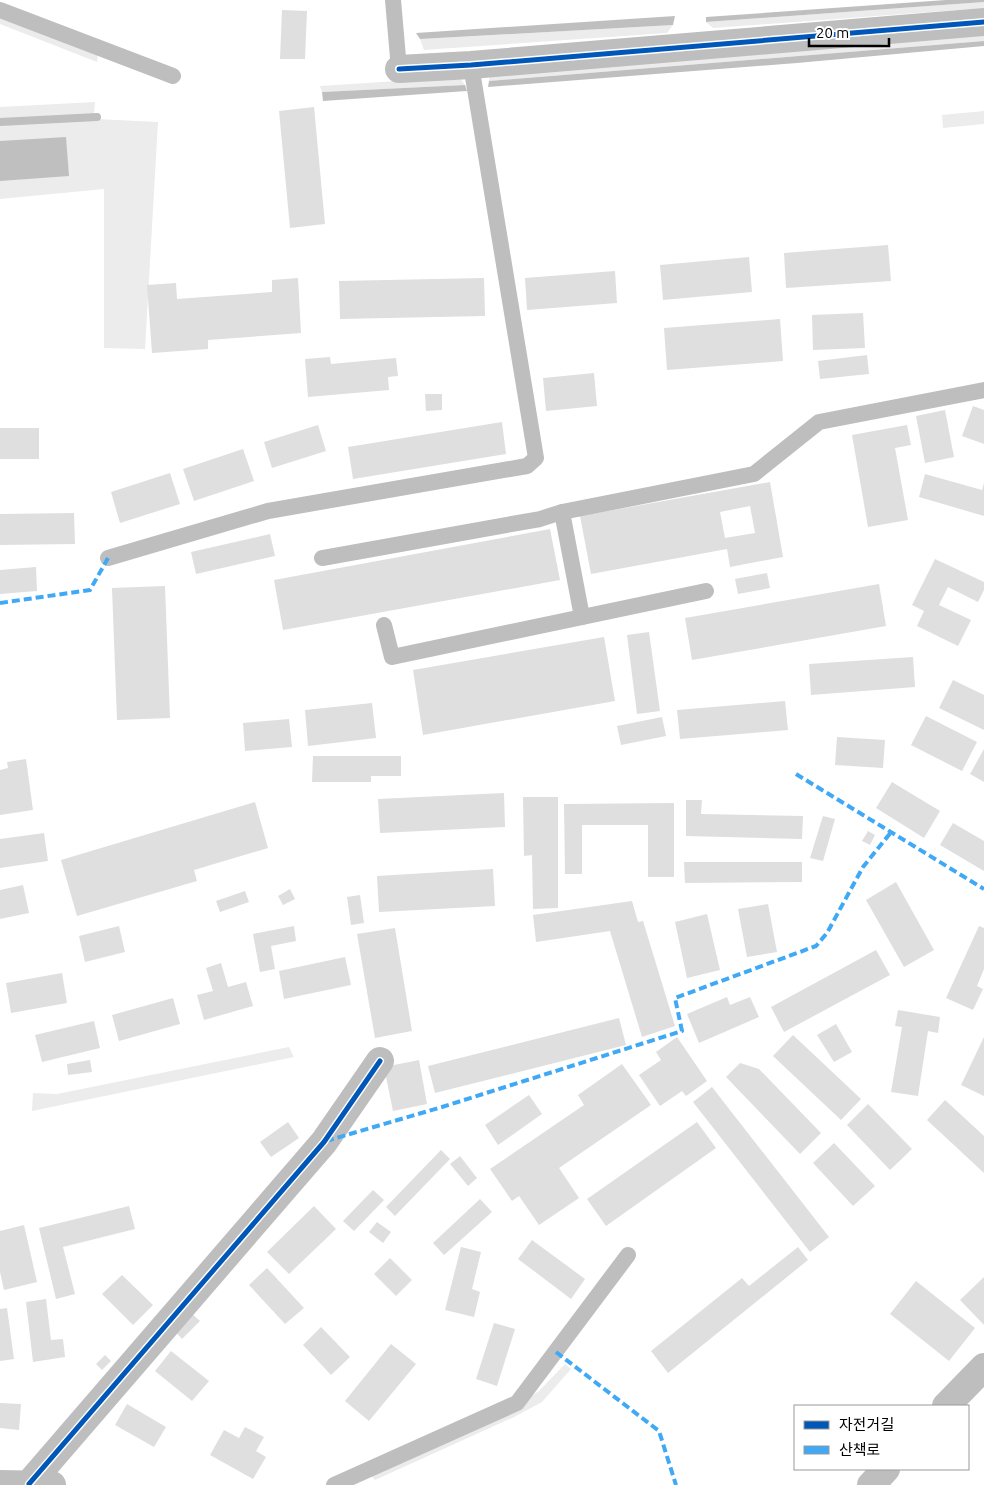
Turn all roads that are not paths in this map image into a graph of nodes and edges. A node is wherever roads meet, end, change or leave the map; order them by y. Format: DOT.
graph roads {
  1 [pos="393,0"];
  2 [pos="0,10"];
  3 [pos="984,22"];
  4 [pos="471,65"];
  5 [pos="399,69"];
  6 [pos="173,76"];
  7 [pos="984,390"];
  8 [pos="562,512"];
  9 [pos="108,558"];
  10 [pos="322,558"];
  11 [pos="706,591"];
  12 [pos="582,617"];
  13 [pos="384,626"];
  14 [pos="380,1061"];
  15 [pos="628,1255"];
  16 [pos="984,1367"];
  17 [pos="947,1405"];
  18 [pos="885,1470"];
  19 [pos="0,1484"];
  20 [pos="40,1484"];
  21 [pos="334,1485"];
  22 [pos="871,1485"];
  1 -- 5 [label="lane"];
  2 -- 6 [label="lane"];
  3 -- 4 [label="street"];
  4 -- 5 [label="street"];
  4 -- 9 [label="lane"];
  7 -- 8 [label="lane"];
  8 -- 10 [label="lane"];
  8 -- 12 [label="lane"];
  11 -- 12 [label="lane"];
  12 -- 13 [label="lane"];
  14 -- 20 [label="street"];
  15 -- 21 [label="lane"];
  16 -- 17 [label="street"];
  18 -- 22 [label="street"];
  19 -- 20 [label="street"];
}
